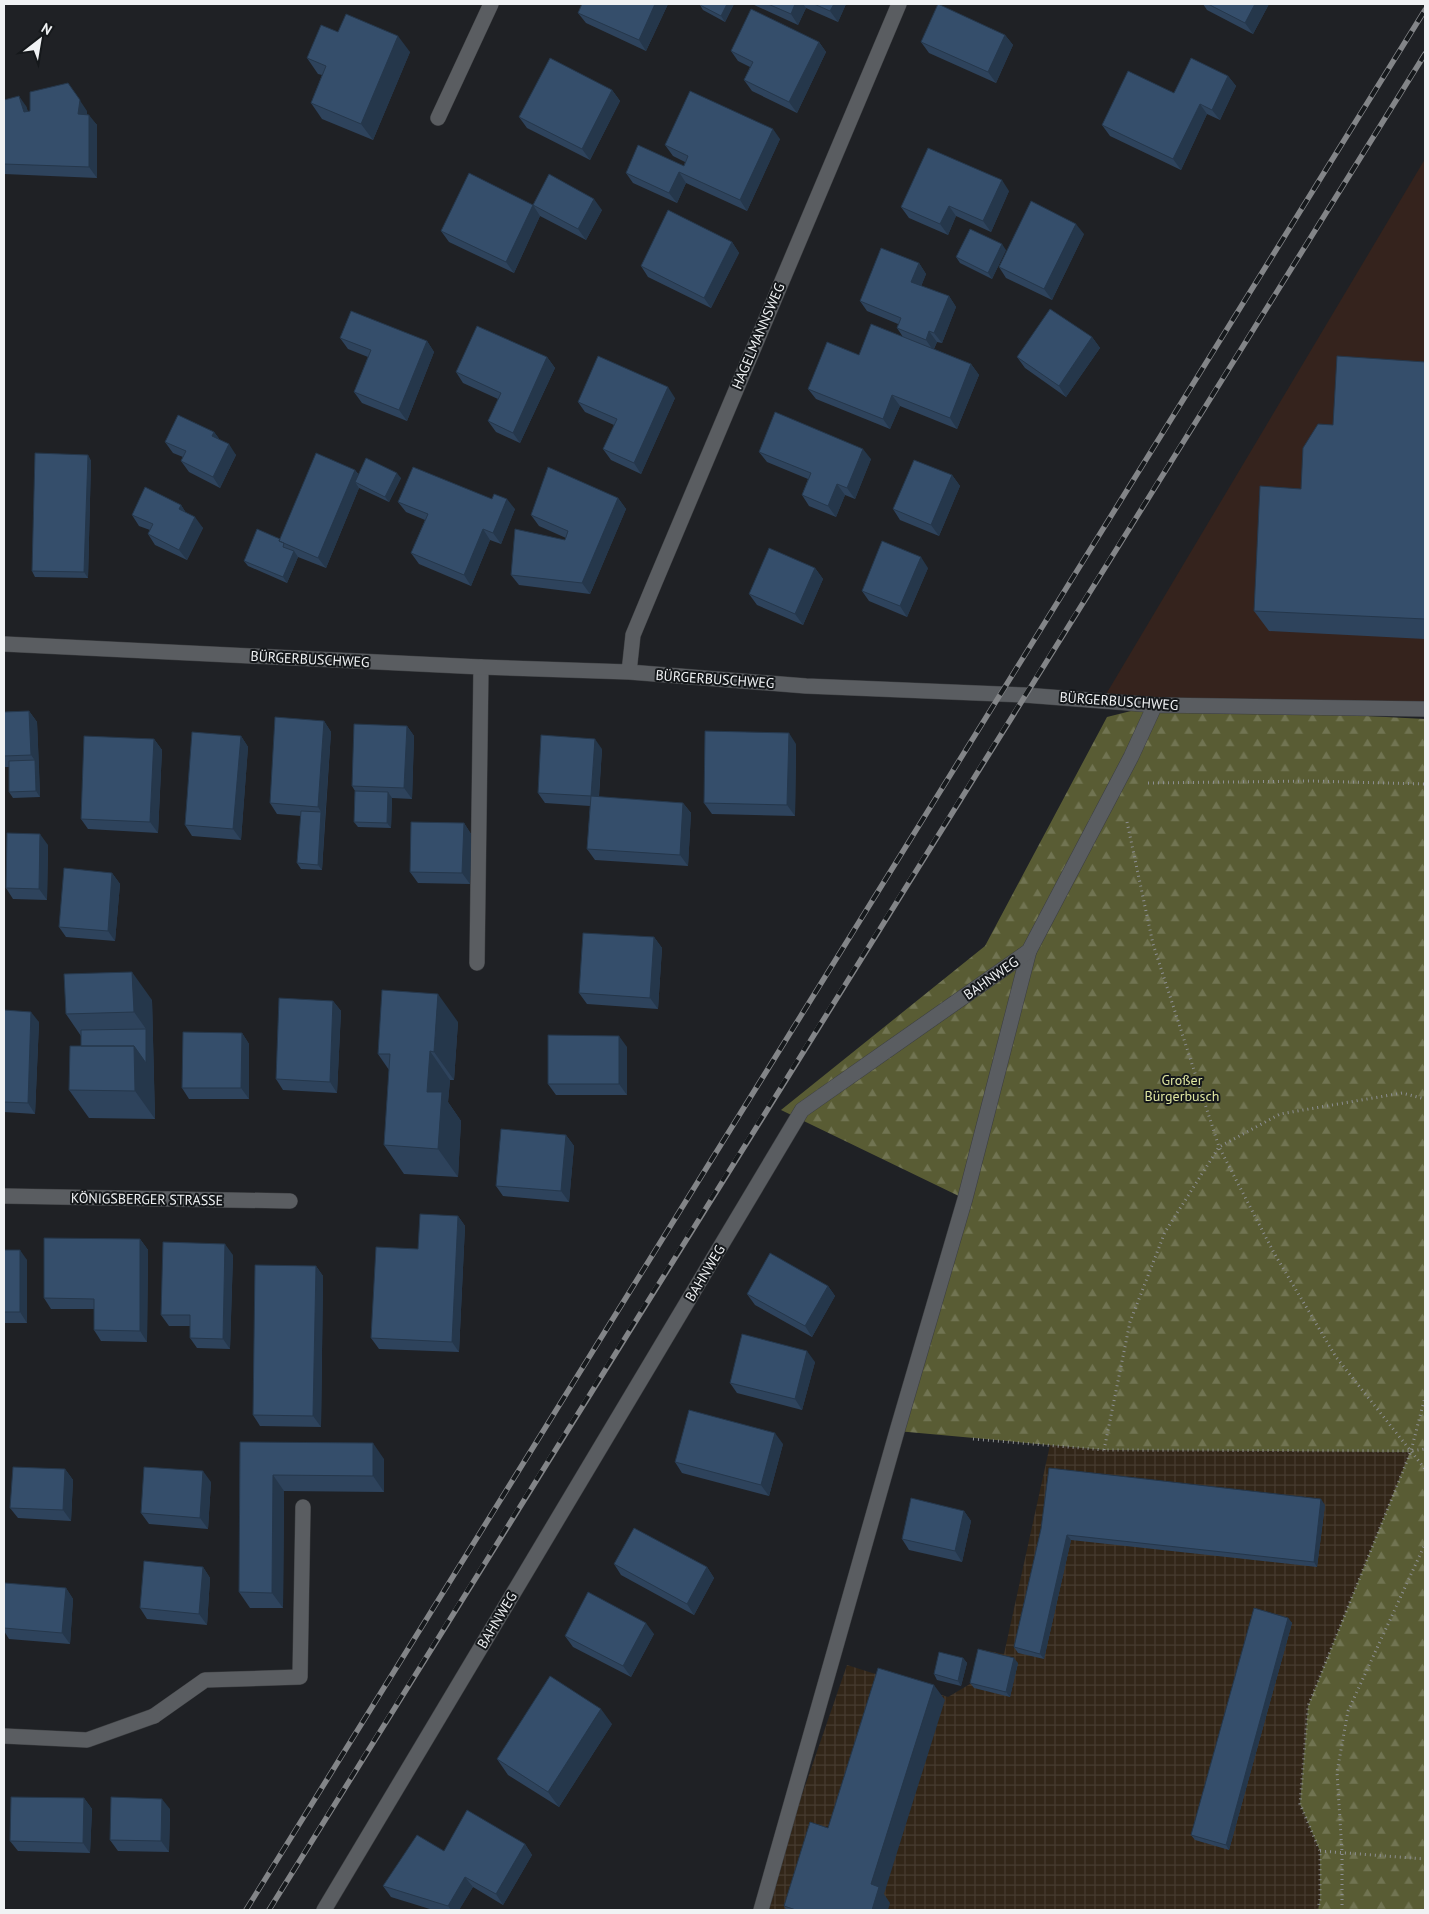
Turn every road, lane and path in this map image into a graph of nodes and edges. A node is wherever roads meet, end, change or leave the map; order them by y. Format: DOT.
graph roads {
  1 [pos="491,4"];
  2 [pos="899,4"];
  3 [pos="438,118"];
  4 [pos="4,644"];
  5 [pos="481,667"];
  6 [pos="629,672"];
  7 [pos="1155,705"];
  8 [pos="1425,709"];
  9 [pos="1118,781"];
  10 [pos="1425,784"];
  11 [pos="1029,951"];
  12 [pos="477,963"];
  13 [pos="1425,1099"];
  14 [pos="1220,1147"];
  15 [pos="4,1196"];
  16 [pos="290,1201"];
  17 [pos="1425,1397"];
  18 [pos="973,1439"];
  19 [pos="1425,1449"];
  20 [pos="1104,1450"];
  21 [pos="1411,1452"];
  22 [pos="1425,1469"];
  23 [pos="302,1507"];
  24 [pos="1425,1544"];
  25 [pos="4,1736"];
  26 [pos="1320,1851"];
  27 [pos="1342,1852"];
  28 [pos="1425,1858"];
  29 [pos="324,1910"];
  30 [pos="761,1910"];
  31 [pos="1318,1910"];
  32 [pos="1342,1910"];
  1 -- 3 [label="street"];
  2 -- 6 [label="street, HAGELMANNSWEG"];
  4 -- 5 [label="street, BÜRGERBUSCHWEG"];
  5 -- 6 [label="street, BÜRGERBUSCHWEG"];
  5 -- 12 [label="street"];
  6 -- 7 [label="street, BÜRGERBUSCHWEG"];
  7 -- 8 [label="street, BÜRGERBUSCHWEG"];
  7 -- 9 [label="street, BAHNWEG"];
  9 -- 10 [label="path"];
  9 -- 11 [label="street, BAHNWEG"];
  9 -- 14 [label="path"];
  11 -- 29 [label="street, BAHNWEG"];
  11 -- 30 [label="street"];
  13 -- 14 [label="path"];
  14 -- 20 [label="path"];
  14 -- 21 [label="path"];
  15 -- 16 [label="street, KÖNIGSBERGER STRASSE"];
  17 -- 21 [label="path"];
  18 -- 20 [label="path"];
  19 -- 21 [label="path"];
  20 -- 21 [label="path"];
  21 -- 22 [label="path"];
  21 -- 26 [label="path"];
  23 -- 25 [label="street"];
  24 -- 27 [label="path"];
  26 -- 27 [label="path"];
  26 -- 31 [label="path"];
  27 -- 28 [label="path"];
  27 -- 32 [label="path"];
}
